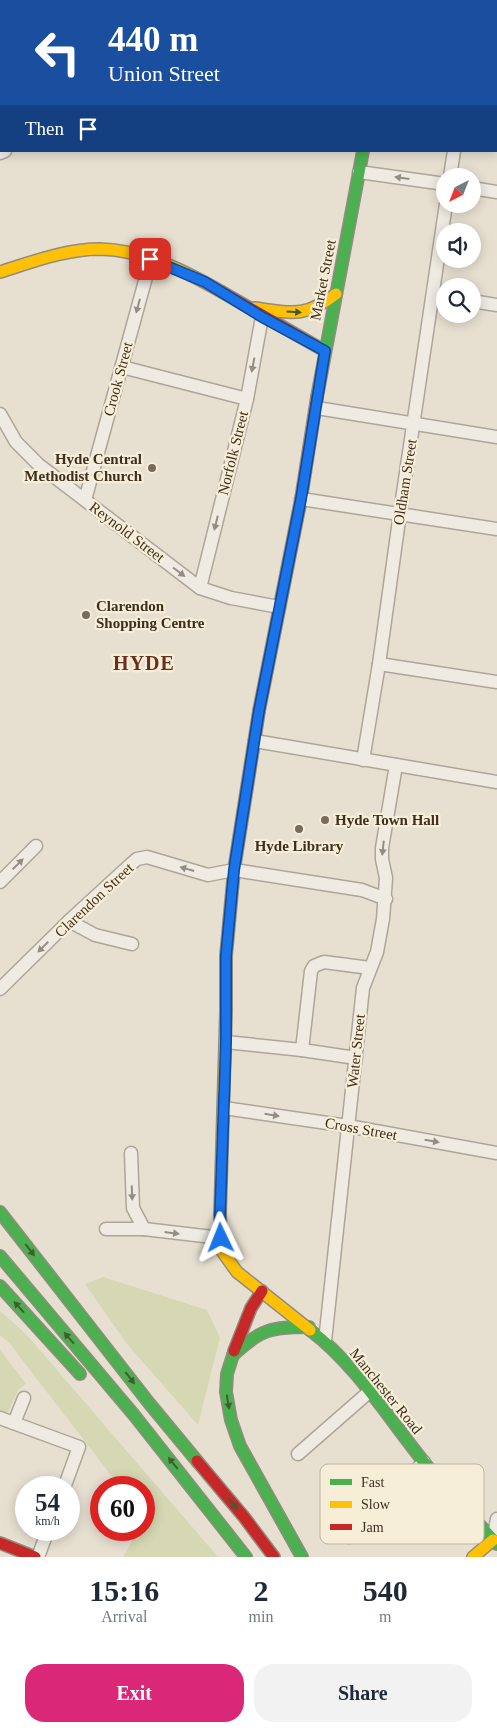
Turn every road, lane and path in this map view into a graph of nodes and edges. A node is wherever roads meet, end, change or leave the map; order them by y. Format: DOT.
graph roads {
  1 [pos="363,152"];
  2 [pos="454,152"];
  3 [pos="451,168"];
  4 [pos="358,172"];
  5 [pos="436,183"];
  6 [pos="481,189"];
  7 [pos="497,192"];
  8 [pos="445,213"];
  9 [pos="150,259"];
  10 [pos="0,272"];
  11 [pos="440,278"];
  12 [pos="336,294"];
  13 [pos="481,303"];
  14 [pos="497,305"];
  15 [pos="247,307"];
  16 [pos="436,311"];
  17 [pos="262,317"];
  18 [pos="325,351"];
  19 [pos="122,367"];
  20 [pos="247,399"];
  21 [pos="317,408"];
  22 [pos="0,415"];
  23 [pos="414,423"];
  24 [pos="497,437"];
  25 [pos="301,499"];
  26 [pos="85,500"];
  27 [pos="400,513"];
  28 [pos="497,529"];
  29 [pos="200,588"];
  30 [pos="279,607"];
  31 [pos="379,664"];
  32 [pos="497,682"];
  33 [pos="255,741"];
  34 [pos="363,760"];
  35 [pos="396,766"];
  36 [pos="497,782"];
  37 [pos="36,846"];
  38 [pos="234,870"];
  39 [pos="0,882"];
  40 [pos="386,899"];
  41 [pos="69,921"];
  42 [pos="132,944"];
  43 [pos="370,968"];
  44 [pos="0,989"];
  45 [pos="226,1042"];
  46 [pos="302,1050"];
  47 [pos="356,1058"];
  48 [pos="224,1108"];
  49 [pos="348,1126"];
  50 [pos="131,1153"];
  51 [pos="497,1153"];
  52 [pos="0,1212"];
  53 [pos="106,1229"];
  54 [pos="144,1230"];
  55 [pos="221,1238"];
  56 [pos="0,1256"];
  57 [pos="237,1272"];
  58 [pos="0,1286"];
  59 [pos="262,1291"];
  60 [pos="309,1327"];
  61 [pos="325,1341"];
  62 [pos="233,1355"];
  63 [pos="85,1380"];
  64 [pos="370,1392"];
  65 [pos="24,1398"];
  66 [pos="0,1418"];
  67 [pos="14,1423"];
  68 [pos="298,1454"];
  69 [pos="424,1462"];
  70 [pos="68,1476"];
  71 [pos="196,1512"];
  72 [pos="497,1519"];
  73 [pos="484,1530"];
  74 [pos="43,1541"];
  75 [pos="495,1542"];
  76 [pos="0,1543"];
  77 [pos="36,1557"];
  78 [pos="232,1557"];
  79 [pos="246,1557"];
  80 [pos="274,1557"];
  81 [pos="302,1557"];
  82 [pos="473,1557"];
  1 -- 4 [label="main road, Market Street"];
  2 -- 3 [label="street"];
  5 -- 4 [label="street, one-way"];
  4 -- 12 [label="main road, Market Street"];
  6 -- 7 [label="street"];
  8 -- 11 [label="street, Oldham Street"];
  9 -- 10 [label="main road"];
  9 -- 15 [label="main road"];
  9 -- 19 [label="street, Crook Street, one-way"];
  15 -- 12 [label="main road, one-way"];
  12 -- 18 [label="main road, Market Street"];
  13 -- 14 [label="street"];
  15 -- 17 [label="main road"];
  16 -- 23 [label="street, Oldham Street"];
  17 -- 18 [label="main road"];
  17 -- 20 [label="street, Norfolk Street, one-way"];
  18 -- 21 [label="main road, Market Street"];
  19 -- 20 [label="street"];
  19 -- 26 [label="street, Crook Street"];
  20 -- 29 [label="street, Norfolk Street, one-way"];
  21 -- 23 [label="street"];
  21 -- 25 [label="main road, Market Street"];
  22 -- 26 [label="street, Reynold Street"];
  23 -- 24 [label="street"];
  23 -- 27 [label="street, Oldham Street"];
  25 -- 27 [label="street"];
  25 -- 30 [label="main road, Market Street"];
  26 -- 29 [label="street, Reynold Street, one-way"];
  27 -- 28 [label="street"];
  27 -- 31 [label="street, Oldham Street"];
  29 -- 30 [label="street, Reynold Street"];
  30 -- 33 [label="main road, Market Street"];
  31 -- 32 [label="street"];
  31 -- 34 [label="street, Oldham Street"];
  33 -- 34 [label="street"];
  33 -- 38 [label="main road, Market Street"];
  34 -- 35 [label="street"];
  35 -- 36 [label="street"];
  35 -- 40 [label="street, Water Street, one-way"];
  39 -- 37 [label="street, one-way"];
  38 -- 40 [label="street"];
  38 -- 41 [label="street, Clarendon Street, one-way"];
  38 -- 45 [label="main road, Market Street"];
  40 -- 43 [label="street, Water Street"];
  41 -- 42 [label="street"];
  41 -- 44 [label="street, Clarendon Street, one-way"];
  43 -- 46 [label="street"];
  43 -- 47 [label="street, Water Street"];
  45 -- 46 [label="street"];
  45 -- 48 [label="main road, Market Street"];
  46 -- 47 [label="street"];
  47 -- 49 [label="street, Water Street"];
  48 -- 49 [label="street, Cross Street, one-way"];
  48 -- 55 [label="main road, Market Street"];
  49 -- 51 [label="street, Cross Street, one-way"];
  49 -- 61 [label="street, Water Street"];
  50 -- 54 [label="street, one-way"];
  52 -- 80 [label="main road, one-way"];
  53 -- 54 [label="street"];
  54 -- 55 [label="street, one-way"];
  55 -- 57 [label="main road, Market Street"];
  79 -- 56 [label="main road, one-way"];
  57 -- 59 [label="main road, Manchester Road"];
  63 -- 58 [label="main road, one-way"];
  59 -- 60 [label="main road, Manchester Road"];
  59 -- 62 [label="main road"];
  60 -- 61 [label="main road, Manchester Road"];
  60 -- 62 [label="main road"];
  61 -- 64 [label="main road, Manchester Road"];
  62 -- 81 [label="main road, one-way"];
  64 -- 68 [label="street"];
  64 -- 69 [label="main road, Manchester Road"];
  65 -- 67 [label="street"];
  66 -- 67 [label="street"];
  67 -- 70 [label="street"];
  71 -- 78 [label="main road"];
  72 -- 75 [label="street"];
  73 -- 75 [label="main road, Manchester Road"];
  74 -- 77 [label="street"];
  75 -- 82 [label="main road"];
  76 -- 77 [label="main road"];
}
